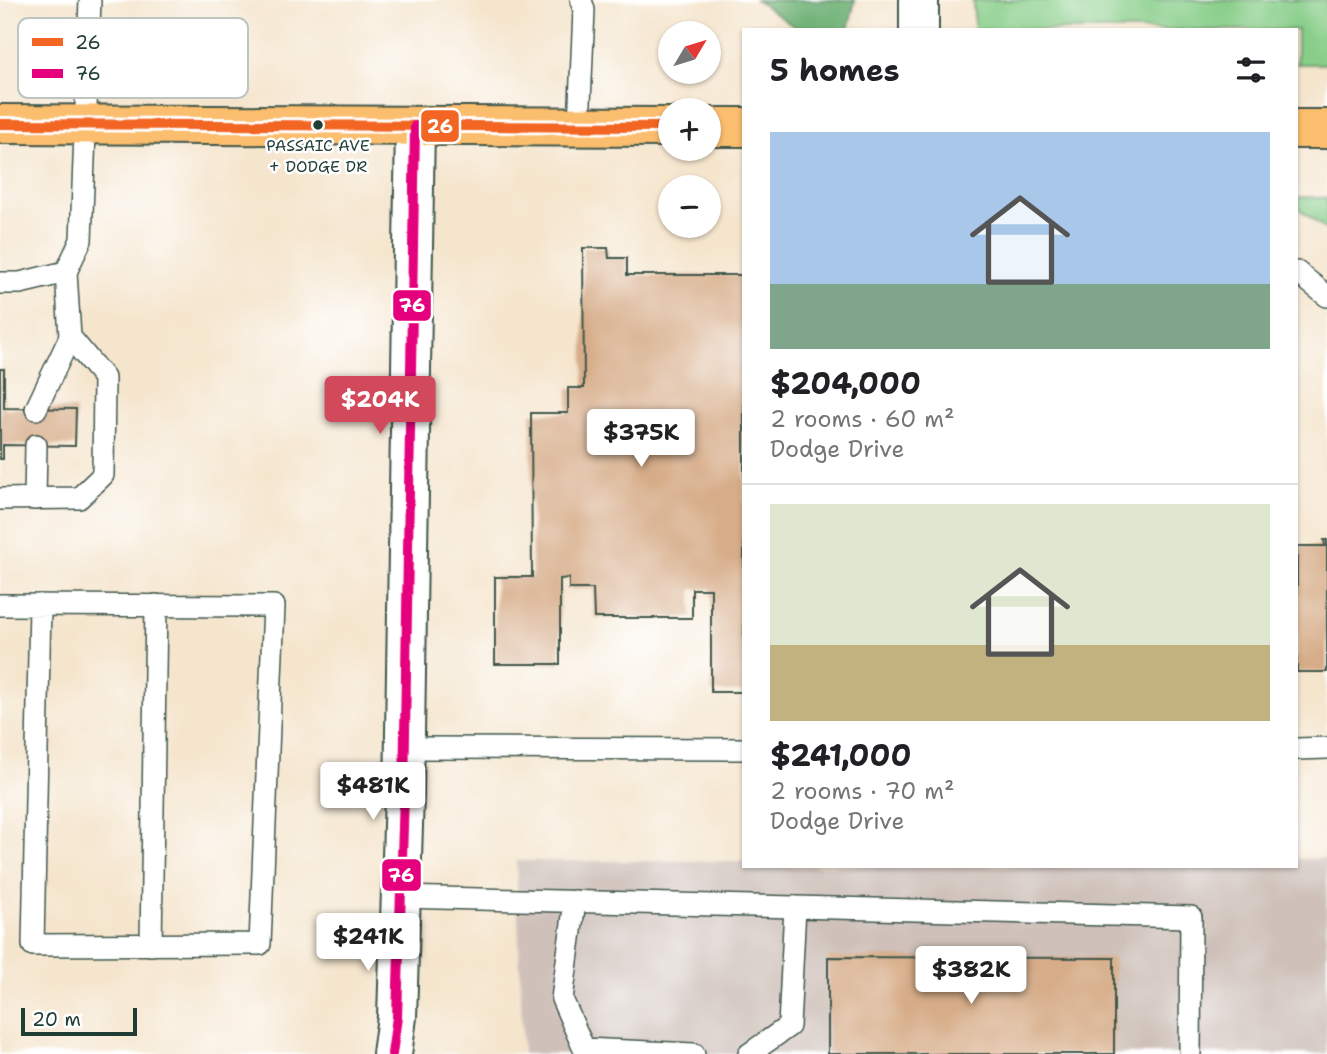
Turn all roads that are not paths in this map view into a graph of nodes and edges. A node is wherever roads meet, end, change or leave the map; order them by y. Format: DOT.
graph roads {
  1 [pos="90,0"];
  2 [pos="581,0"];
  3 [pos="919,0"];
  4 [pos="89,18"];
  5 [pos="919,28"];
  6 [pos="85,98"];
  7 [pos="0,124"];
  8 [pos="84,124"];
  9 [pos="415,126"];
  10 [pos="579,127"];
  11 [pos="658,127"];
  12 [pos="721,127"];
  13 [pos="742,127"];
  14 [pos="1298,129"];
  15 [pos="1327,129"];
  16 [pos="66,272"];
  17 [pos="1298,273"];
  18 [pos="0,282"];
  19 [pos="1327,296"];
  20 [pos="70,337"];
  21 [pos="36,409"];
  22 [pos="36,445"];
  23 [pos="0,499"];
  24 [pos="35,499"];
  25 [pos="0,605"];
  26 [pos="40,605"];
  27 [pos="156,605"];
  28 [pos="404,748"];
  29 [pos="1327,748"];
  30 [pos="742,749"];
  31 [pos="1298,749"];
  32 [pos="400,897"];
  33 [pos="575,901"];
  34 [pos="795,907"];
  35 [pos="151,945"];
  36 [pos="391,1054"];
  37 [pos="694,1054"];
  38 [pos="749,1054"];
  39 [pos="1190,1054"];
  1 -- 4 [label="lane"];
  2 -- 10 [label="lane"];
  3 -- 5 [label="street"];
  6 -- 8 [label="lane"];
  7 -- 8 [label="main road"];
  8 -- 9 [label="main road"];
  8 -- 16 [label="lane"];
  9 -- 10 [label="main road"];
  9 -- 28 [label="street"];
  10 -- 11 [label="main road"];
  12 -- 13 [label="main road"];
  14 -- 15 [label="main road"];
  16 -- 18 [label="lane"];
  16 -- 20 [label="lane"];
  17 -- 19 [label="lane"];
  20 -- 21 [label="lane"];
  20 -- 24 [label="lane"];
  22 -- 24 [label="lane"];
  23 -- 24 [label="lane"];
  25 -- 26 [label="lane"];
  26 -- 27 [label="lane"];
  26 -- 35 [label="lane"];
  27 -- 35 [label="lane"];
  27 -- 35 [label="lane"];
  28 -- 30 [label="lane"];
  28 -- 32 [label="street"];
  29 -- 31 [label="lane"];
  32 -- 33 [label="lane"];
  32 -- 36 [label="street"];
  33 -- 34 [label="lane"];
  33 -- 37 [label="lane"];
  34 -- 38 [label="lane"];
  34 -- 39 [label="lane"];
}
